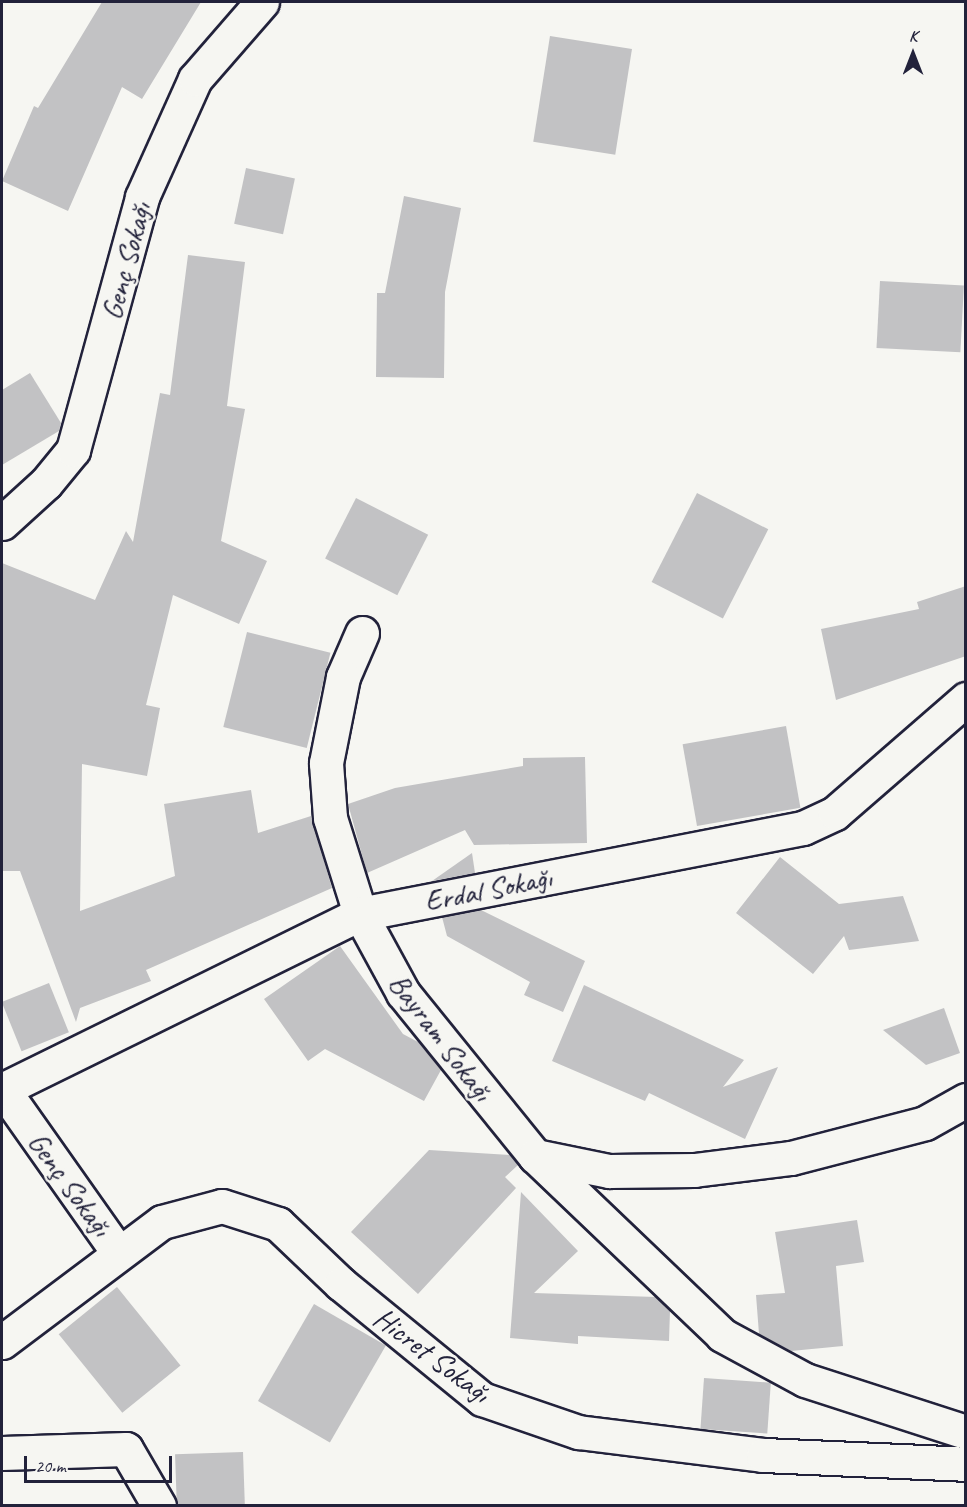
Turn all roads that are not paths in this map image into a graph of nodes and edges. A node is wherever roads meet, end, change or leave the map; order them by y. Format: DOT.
graph roads {
  1 [pos="262,2"];
  2 [pos="2,523"];
  3 [pos="362,633"];
  4 [pos="966,699"];
  5 [pos="360,914"];
  6 [pos="2,1089"];
  7 [pos="966,1100"];
  8 [pos="535,1156"];
  9 [pos="117,1251"];
  10 [pos="2,1342"];
  11 [pos="966,1432"];
  12 [pos="2,1453"];
  13 [pos="966,1464"];
  14 [pos="159,1506"];
  1 -- 2 [label="street, Genç Sokağı"];
  3 -- 5 [label="street, Bayram Sokağı"];
  4 -- 5 [label="street, Erdal Sokağı"];
  5 -- 6 [label="street, Erdal Sokağı"];
  5 -- 8 [label="street, Bayram Sokağı"];
  6 -- 9 [label="street, Genç Sokağı"];
  7 -- 8 [label="street"];
  8 -- 11 [label="street, Bayram Sokağı"];
  9 -- 10 [label="street, Hicret Sokağı"];
  9 -- 13 [label="street, Hicret Sokağı"];
  12 -- 14 [label="street"];
}
